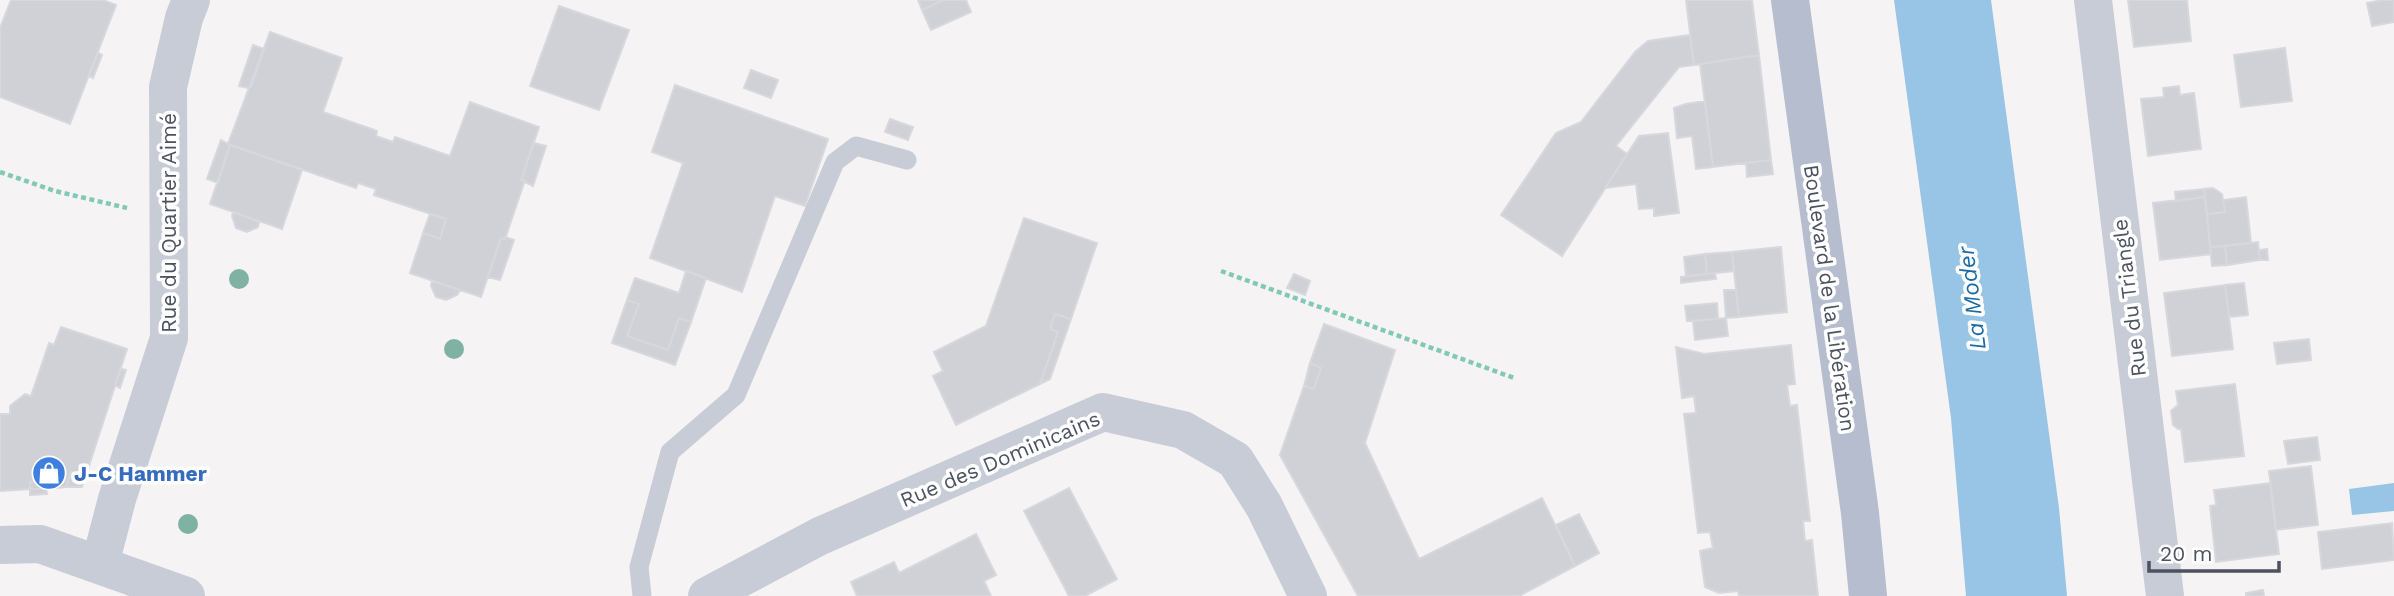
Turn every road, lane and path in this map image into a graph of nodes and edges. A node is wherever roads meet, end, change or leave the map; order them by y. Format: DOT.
graph roads {
  1 [pos="191,0"];
  2 [pos="1790,0"];
  3 [pos="2093,0"];
  4 [pos="907,160"];
  5 [pos="0,172"];
  6 [pos="168,217"];
  7 [pos="1221,271"];
  8 [pos="1514,378"];
  9 [pos="0,545"];
  10 [pos="100,564"];
  11 [pos="186,596"];
  12 [pos="642,596"];
  13 [pos="707,596"];
  14 [pos="1308,596"];
  15 [pos="1868,596"];
  16 [pos="2165,596"];
  1 -- 6 [label="street, Rue du Quartier Aimé"];
  2 -- 15 [label="main road, Boulevard de la Libération"];
  3 -- 16 [label="street, Rue du Triangle"];
  4 -- 12 [label="lane"];
  5 -- 6 [label="path"];
  6 -- 10 [label="street, Rue du Quartier Aimé"];
  7 -- 8 [label="path"];
  9 -- 10 [label="street"];
  10 -- 11 [label="street"];
  13 -- 14 [label="street, Rue des Dominicains"];
}
